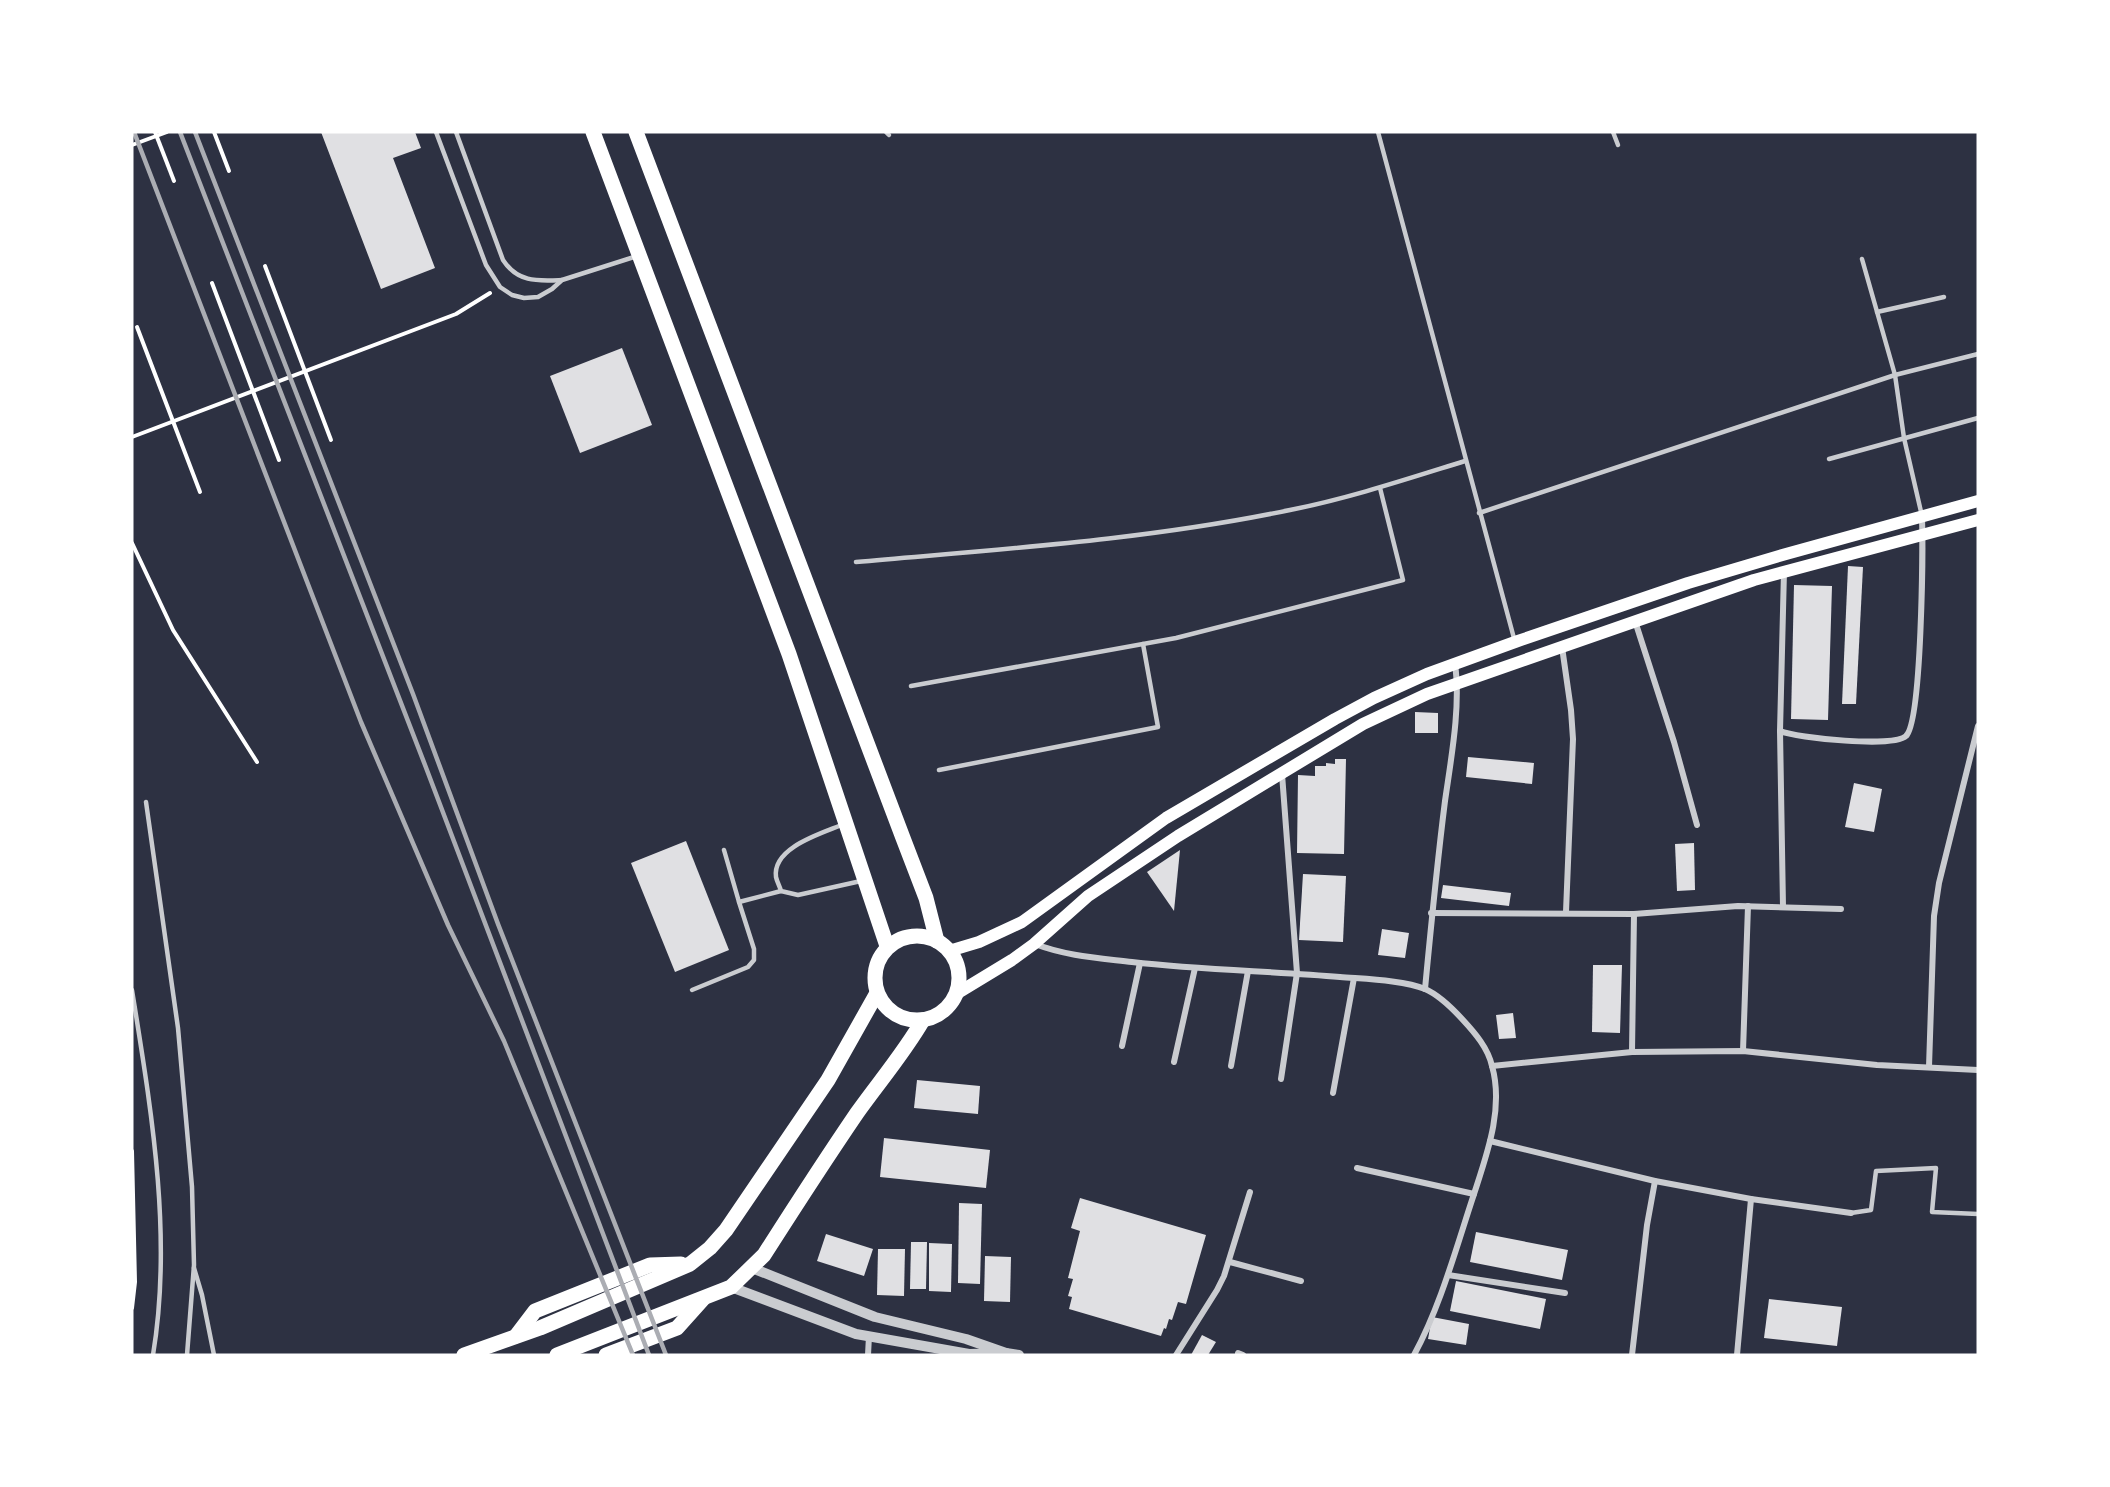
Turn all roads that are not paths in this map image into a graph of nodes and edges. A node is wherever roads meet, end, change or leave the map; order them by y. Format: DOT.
graph roads {
  1 [pos="436,132"];
  2 [pos="456,132"];
  3 [pos="593,132"];
  4 [pos="636,132"];
  5 [pos="1378,132"];
  6 [pos="1613,132"];
  7 [pos="1618,145"];
  8 [pos="640,255"];
  9 [pos="1862,259"];
  10 [pos="562,279"];
  11 [pos="1944,297"];
  12 [pos="1877,312"];
  13 [pos="1978,354"];
  14 [pos="1895,375"];
  15 [pos="1978,418"];
  16 [pos="1904,438"];
  17 [pos="1829,459"];
  18 [pos="1465,460"];
  19 [pos="1380,488"];
  20 [pos="1978,501"];
  21 [pos="1479,513"];
  22 [pos="1922,517"];
  23 [pos="1978,520"];
  24 [pos="1922,534"];
  25 [pos="856,562"];
  26 [pos="1784,570"];
  27 [pos="1635,620"];
  28 [pos="1515,642"];
  29 [pos="1143,644"];
  30 [pos="1562,647"];
  31 [pos="1455,664"];
  32 [pos="1458,684"];
  33 [pos="910,687"];
  34 [pos="1978,726"];
  35 [pos="1780,731"];
  36 [pos="939,770"];
  37 [pos="1282,774"];
  38 [pos="146,802"];
  39 [pos="847,823"];
  40 [pos="1697,825"];
  41 [pos="724,850"];
  42 [pos="866,880"];
  43 [pos="781,891"];
  44 [pos="739,902"];
  45 [pos="1748,906"];
  46 [pos="1783,907"];
  47 [pos="1841,909"];
  48 [pos="1566,912"];
  49 [pos="1431,913"];
  50 [pos="1634,914"];
  51 [pos="937,941"];
  52 [pos="1034,944"];
  53 [pos="887,946"];
  54 [pos="949,951"];
  55 [pos="1140,963"];
  56 [pos="1195,968"];
  57 [pos="1248,971"];
  58 [pos="1297,973"];
  59 [pos="1354,978"];
  60 [pos="1425,989"];
  61 [pos="132,990"];
  62 [pos="692,990"];
  63 [pos="877,993"];
  64 [pos="956,994"];
  65 [pos="923,1020"];
  66 [pos="1122,1046"];
  67 [pos="1743,1051"];
  68 [pos="1632,1052"];
  69 [pos="1174,1062"];
  70 [pos="1231,1066"];
  71 [pos="1492,1066"];
  72 [pos="1929,1067"];
  73 [pos="1978,1070"];
  74 [pos="1281,1079"];
  75 [pos="1333,1093"];
  76 [pos="1490,1141"];
  77 [pos="1357,1168"];
  78 [pos="1655,1181"];
  79 [pos="1250,1192"];
  80 [pos="1474,1194"];
  81 [pos="1751,1199"];
  82 [pos="1851,1213"];
  83 [pos="1978,1214"];
  84 [pos="1230,1262"];
  85 [pos="194,1265"];
  86 [pos="752,1268"];
  87 [pos="1448,1275"];
  88 [pos="1301,1281"];
  89 [pos="731,1287"];
  90 [pos="1565,1293"];
  91 [pos="705,1296"];
  92 [pos="869,1336"];
  93 [pos="1006,1353"];
  94 [pos="153,1355"];
  95 [pos="187,1355"];
  96 [pos="214,1355"];
  97 [pos="464,1355"];
  98 [pos="557,1355"];
  99 [pos="606,1355"];
  100 [pos="868,1355"];
  101 [pos="1019,1355"];
  102 [pos="1176,1355"];
  103 [pos="1414,1355"];
  104 [pos="1632,1355"];
  105 [pos="1737,1355"];
  1 -- 10 [label="lane"];
  2 -- 10 [label="lane"];
  3 -- 8 [label="main road"];
  4 -- 51 [label="main road"];
  5 -- 18 [label="lane"];
  6 -- 7 [label="lane"];
  8 -- 10 [label="lane"];
  8 -- 39 [label="main road"];
  9 -- 12 [label="lane"];
  11 -- 12 [label="lane"];
  12 -- 14 [label="lane"];
  13 -- 14 [label="lane"];
  14 -- 16 [label="lane"];
  14 -- 21 [label="lane"];
  15 -- 16 [label="lane"];
  16 -- 17 [label="lane"];
  16 -- 22 [label="lane"];
  18 -- 19 [label="lane"];
  18 -- 21 [label="lane"];
  19 -- 25 [label="lane"];
  19 -- 29 [label="lane"];
  20 -- 22 [label="main road"];
  21 -- 28 [label="lane"];
  22 -- 24 [label="street"];
  22 -- 28 [label="main road"];
  23 -- 24 [label="main road"];
  24 -- 26 [label="main road"];
  24 -- 35 [label="street"];
  26 -- 27 [label="main road"];
  26 -- 35 [label="street"];
  27 -- 30 [label="main road"];
  27 -- 40 [label="street"];
  28 -- 31 [label="main road"];
  29 -- 33 [label="lane"];
  29 -- 36 [label="lane"];
  30 -- 32 [label="main road"];
  30 -- 48 [label="street"];
  31 -- 32 [label="street"];
  31 -- 54 [label="main road"];
  32 -- 37 [label="main road"];
  32 -- 49 [label="street"];
  34 -- 72 [label="street"];
  35 -- 46 [label="street"];
  37 -- 52 [label="main road"];
  37 -- 58 [label="street"];
  38 -- 85 [label="lane"];
  39 -- 42 [label="main road"];
  39 -- 43 [label="lane"];
  41 -- 44 [label="lane"];
  42 -- 43 [label="lane"];
  42 -- 53 [label="main road"];
  43 -- 44 [label="lane"];
  44 -- 62 [label="lane"];
  45 -- 46 [label="street"];
  45 -- 50 [label="street"];
  45 -- 67 [label="street"];
  46 -- 47 [label="street"];
  48 -- 49 [label="street"];
  48 -- 50 [label="street"];
  49 -- 60 [label="street"];
  50 -- 68 [label="street"];
  51 -- 53 [label="main road"];
  51 -- 54 [label="main road"];
  52 -- 55 [label="street"];
  52 -- 64 [label="main road"];
  53 -- 63 [label="main road"];
  54 -- 64 [label="main road"];
  55 -- 56 [label="street"];
  55 -- 66 [label="street"];
  56 -- 57 [label="street"];
  56 -- 69 [label="street"];
  57 -- 58 [label="street"];
  57 -- 70 [label="street"];
  58 -- 59 [label="street"];
  58 -- 74 [label="street"];
  59 -- 60 [label="street"];
  59 -- 75 [label="street"];
  60 -- 71 [label="street"];
  61 -- 94 [label="lane"];
  63 -- 65 [label="main road"];
  63 -- 97 [label="main road"];
  64 -- 65 [label="main road"];
  65 -- 86 [label="main road"];
  67 -- 68 [label="street"];
  67 -- 72 [label="street"];
  68 -- 71 [label="street"];
  71 -- 76 [label="street"];
  72 -- 73 [label="street"];
  76 -- 78 [label="street"];
  76 -- 80 [label="street"];
  77 -- 80 [label="street"];
  78 -- 81 [label="street"];
  78 -- 104 [label="street"];
  79 -- 84 [label="street"];
  80 -- 87 [label="street"];
  81 -- 82 [label="street"];
  81 -- 105 [label="street"];
  82 -- 83 [label="lane"];
  84 -- 88 [label="street"];
  84 -- 102 [label="street"];
  85 -- 95 [label="lane"];
  85 -- 96 [label="lane"];
  86 -- 89 [label="main road"];
  86 -- 93 [label="street"];
  87 -- 90 [label="street"];
  87 -- 103 [label="street"];
  89 -- 91 [label="main road"];
  89 -- 92 [label="street"];
  91 -- 98 [label="main road"];
  91 -- 99 [label="main road"];
  92 -- 93 [label="street"];
  92 -- 100 [label="street"];
  93 -- 101 [label="street"];
}
